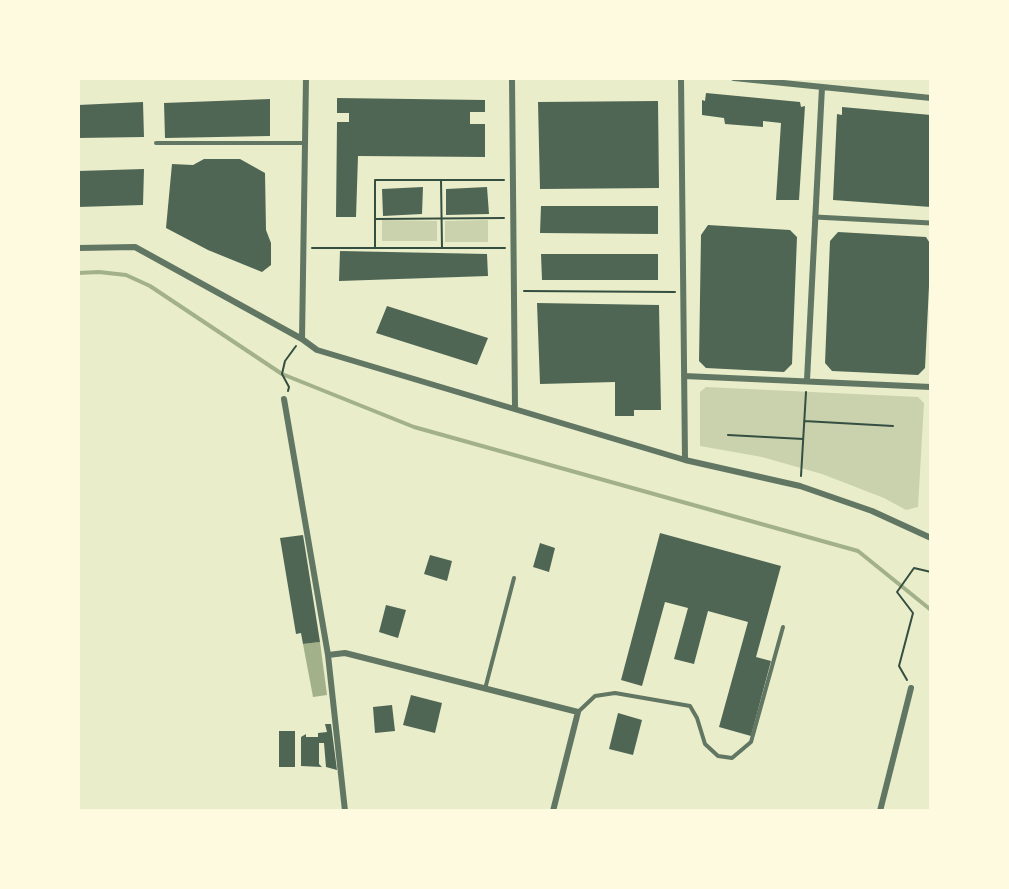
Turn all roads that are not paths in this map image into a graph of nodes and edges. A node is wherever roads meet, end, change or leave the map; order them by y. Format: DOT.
graph roads {
  1 [pos="306,78"];
  2 [pos="512,78"];
  3 [pos="681,78"];
  4 [pos="734,78"];
  5 [pos="786,81"];
  6 [pos="822,87"];
  7 [pos="931,98"];
  8 [pos="156,143"];
  9 [pos="305,143"];
  10 [pos="815,217"];
  11 [pos="931,223"];
  12 [pos="78,248"];
  13 [pos="302,339"];
  14 [pos="684,376"];
  15 [pos="807,380"];
  16 [pos="931,387"];
  17 [pos="284,399"];
  18 [pos="515,408"];
  19 [pos="685,460"];
  20 [pos="931,538"];
  21 [pos="514,578"];
  22 [pos="783,627"];
  23 [pos="328,655"];
  24 [pos="911,688"];
  25 [pos="485,689"];
  26 [pos="578,712"];
  27 [pos="345,811"];
  28 [pos="553,811"];
  29 [pos="880,811"];
  1 -- 9 [label="street"];
  2 -- 18 [label="street"];
  3 -- 14 [label="street"];
  4 -- 5 [label="street"];
  5 -- 6 [label="street"];
  6 -- 7 [label="street"];
  6 -- 10 [label="street"];
  8 -- 9 [label="lane"];
  9 -- 13 [label="street"];
  10 -- 11 [label="street"];
  10 -- 15 [label="street"];
  12 -- 13 [label="street"];
  13 -- 18 [label="street"];
  14 -- 15 [label="street"];
  14 -- 19 [label="street"];
  15 -- 16 [label="street"];
  17 -- 23 [label="street"];
  18 -- 19 [label="street"];
  19 -- 20 [label="street"];
  21 -- 25 [label="lane"];
  22 -- 26 [label="lane"];
  23 -- 25 [label="street"];
  23 -- 27 [label="street"];
  24 -- 29 [label="street"];
  25 -- 26 [label="street"];
  26 -- 28 [label="street"];
}
